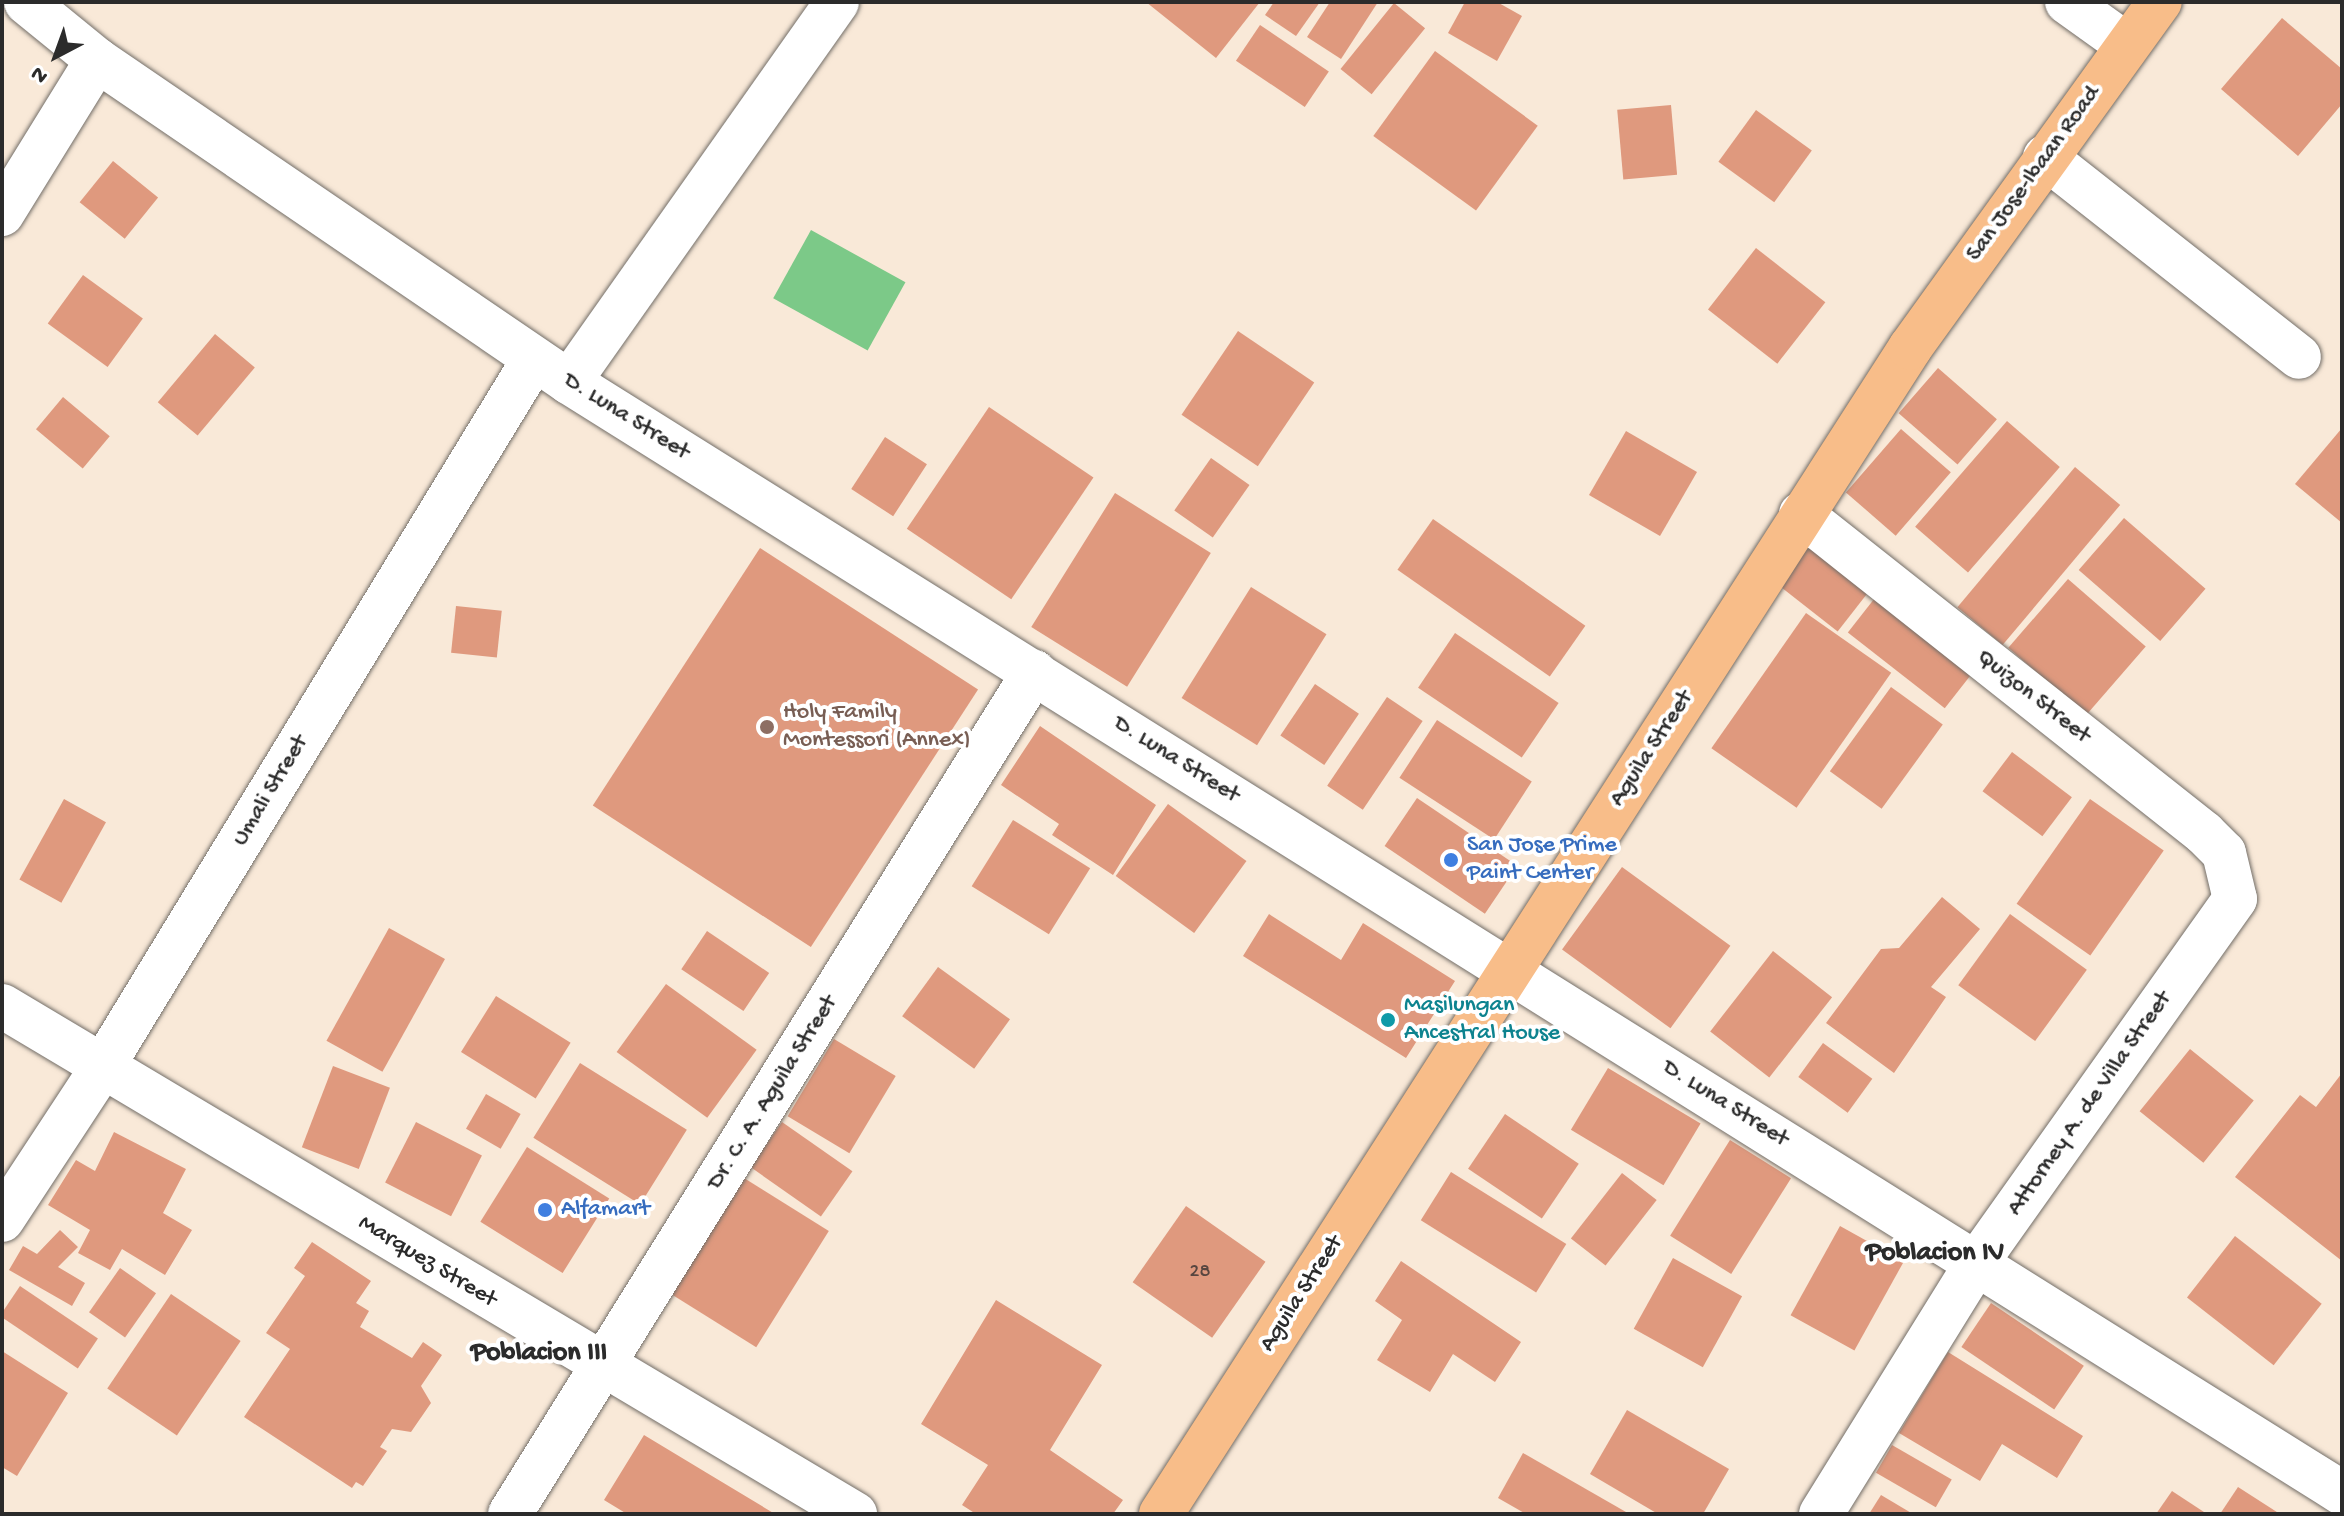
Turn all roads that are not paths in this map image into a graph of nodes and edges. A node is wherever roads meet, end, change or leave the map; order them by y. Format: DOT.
graph roads {
  1 [pos="26,2"];
  2 [pos="837,2"];
  3 [pos="2067,2"];
  4 [pos="2160,2"];
  5 [pos="2127,45"];
  6 [pos="97,60"];
  7 [pos="2045,157"];
  8 [pos="2,214"];
  9 [pos="1910,348"];
  10 [pos="2299,357"];
  11 [pos="551,371"];
  12 [pos="1801,514"];
  13 [pos="1034,672"];
  14 [pos="2235,899"];
  15 [pos="1511,968"];
  16 [pos="2,1006"];
  17 [pos="103,1066"];
  18 [pos="2,1220"];
  19 [pos="1976,1264"];
  20 [pos="603,1367"];
  21 [pos="2342,1493"];
  22 [pos="510,1514"];
  23 [pos="855,1514"];
  24 [pos="1161,1514"];
  25 [pos="1821,1514"];
  1 -- 6 [label="street, D. Luna Street"];
  2 -- 11 [label="street, Umali Street"];
  3 -- 5 [label="street"];
  4 -- 5 [label="main road, San Jose-Ibaan Road"];
  5 -- 7 [label="main road, San Jose-Ibaan Road"];
  6 -- 8 [label="street"];
  6 -- 11 [label="street, D. Luna Street"];
  7 -- 9 [label="main road, San Jose-Ibaan Road"];
  7 -- 10 [label="street"];
  9 -- 12 [label="main road, Aguila Street"];
  11 -- 13 [label="street, D. Luna Street"];
  11 -- 17 [label="street, Umali Street"];
  12 -- 14 [label="street, Quizon Street"];
  12 -- 15 [label="main road, Aguila Street"];
  13 -- 15 [label="street, D. Luna Street"];
  13 -- 20 [label="street, Dr. C. A. Aguila Street"];
  14 -- 19 [label="street, Attorney A. de Villa Street"];
  15 -- 19 [label="street, D. Luna Street"];
  15 -- 24 [label="main road, Aguila Street"];
  16 -- 17 [label="street, Marquez Street"];
  17 -- 18 [label="street, Umali Street"];
  17 -- 20 [label="street, Marquez Street"];
  19 -- 21 [label="street, D. Luna Street"];
  19 -- 25 [label="street, Attorney A. de Villa Street"];
  20 -- 22 [label="street, Dr. C. A. Aguila Street"];
  20 -- 23 [label="street, Marquez Street"];
}
